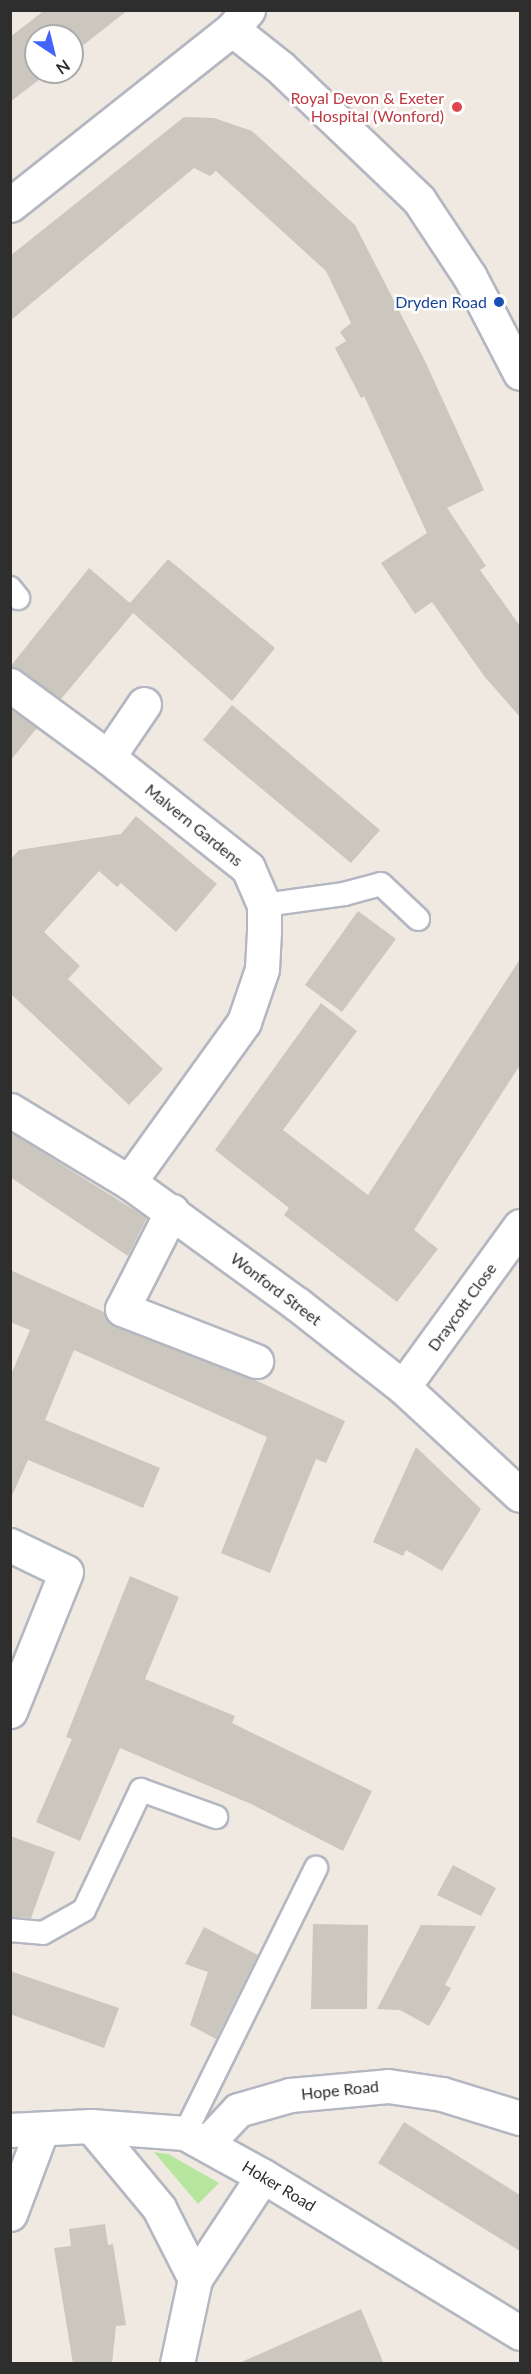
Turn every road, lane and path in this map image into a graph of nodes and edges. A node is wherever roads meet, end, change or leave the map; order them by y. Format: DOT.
graph roads {
  1 [pos="240,20"];
  2 [pos="10,205"];
  3 [pos="520,373"];
  4 [pos="10,685"];
  5 [pos="144,704"];
  6 [pos="108,757"];
  7 [pos="264,905"];
  8 [pos="418,919"];
  9 [pos="10,1110"];
  10 [pos="129,1182"];
  11 [pos="172,1211"];
  12 [pos="520,1226"];
  13 [pos="256,1361"];
  14 [pos="402,1388"];
  15 [pos="520,1495"];
  16 [pos="10,1545"];
  17 [pos="10,1711"];
  18 [pos="216,1817"];
  19 [pos="316,1868"];
  20 [pos="10,1930"];
  21 [pos="520,2118"];
  22 [pos="91,2126"];
  23 [pos="26,2129"];
  24 [pos="196,2138"];
  25 [pos="263,2176"];
  26 [pos="10,2214"];
  27 [pos="195,2279"];
  28 [pos="520,2333"];
  29 [pos="177,2364"];
  1 -- 2 [label="street"];
  1 -- 3 [label="street"];
  4 -- 6 [label="street, Malvern Gardens"];
  5 -- 6 [label="street"];
  6 -- 7 [label="street, Malvern Gardens"];
  7 -- 8 [label="lane"];
  7 -- 10 [label="street, Malvern Gardens"];
  9 -- 10 [label="street, Wonford Street"];
  10 -- 11 [label="street, Wonford Street"];
  11 -- 13 [label="street"];
  11 -- 14 [label="street, Wonford Street"];
  12 -- 14 [label="street, Draycott Close"];
  14 -- 15 [label="street, Wonford Street"];
  16 -- 17 [label="street"];
  18 -- 20 [label="lane"];
  19 -- 24 [label="lane"];
  21 -- 24 [label="street, Hope Road"];
  22 -- 23 [label="street, Hoker Road"];
  22 -- 24 [label="street, Hoker Road"];
  22 -- 27 [label="street"];
  23 -- 26 [label="street"];
  24 -- 25 [label="street, Hoker Road"];
  25 -- 27 [label="street"];
  25 -- 28 [label="street, Hoker Road"];
  27 -- 29 [label="street"];
}
